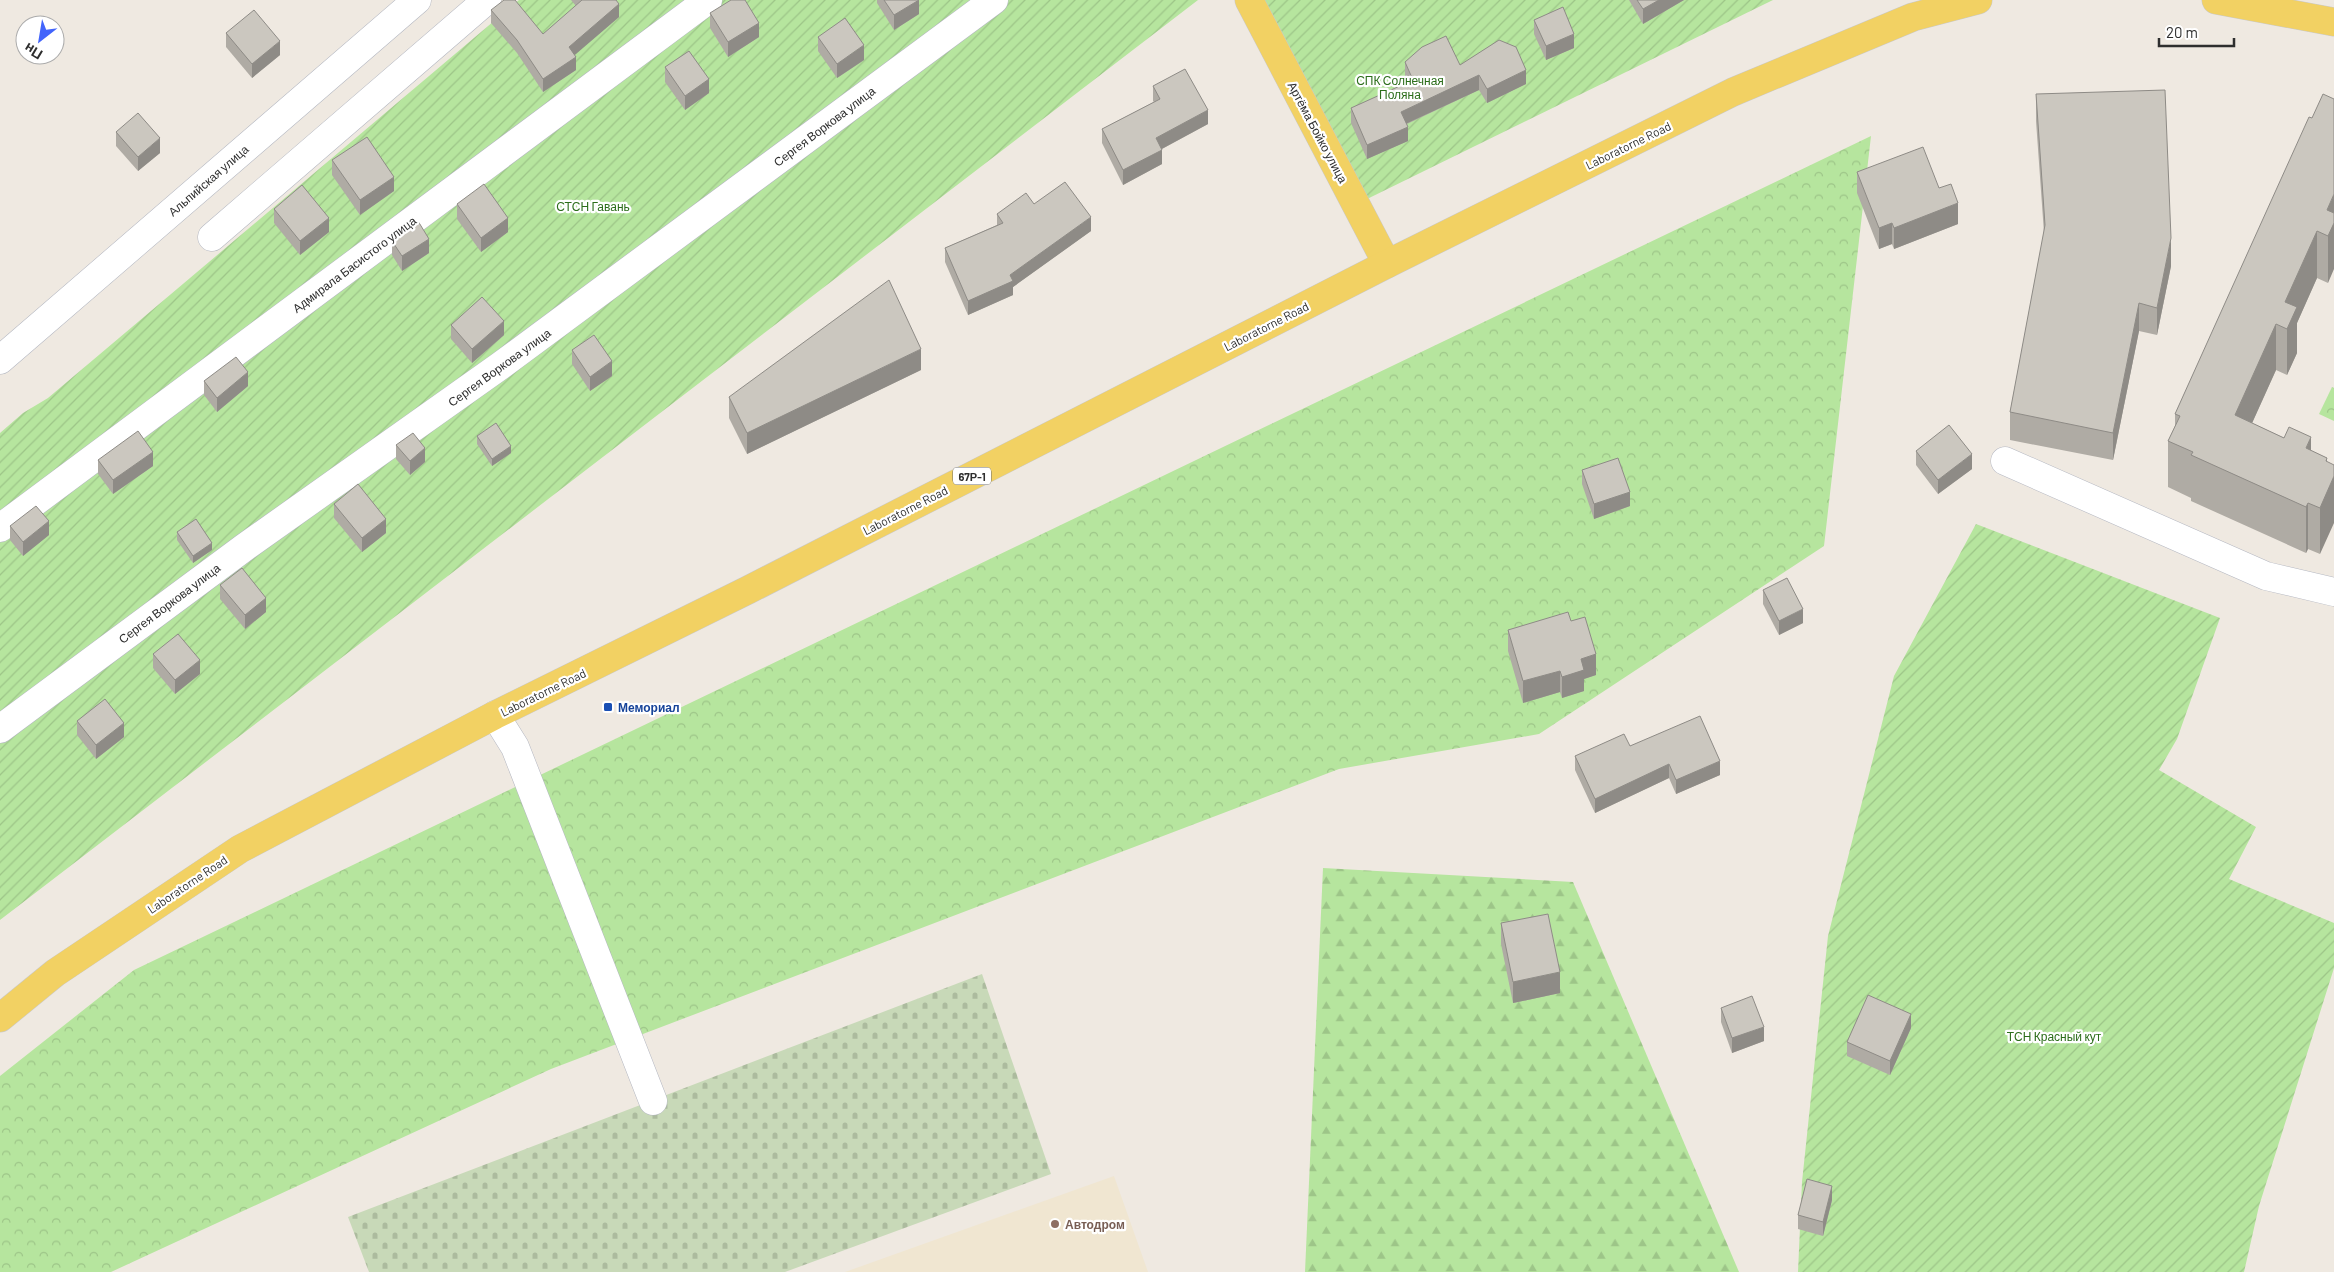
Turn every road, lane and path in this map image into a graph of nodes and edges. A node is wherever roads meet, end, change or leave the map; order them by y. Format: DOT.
graph roads {
  1 [pos="417,0"];
  2 [pos="487,0"];
  3 [pos="708,0"];
  4 [pos="994,0"];
  5 [pos="1249,0"];
  6 [pos="1978,0"];
  7 [pos="2216,0"];
  8 [pos="2334,22"];
  9 [pos="212,237"];
  10 [pos="1387,264"];
  11 [pos="0,360"];
  12 [pos="2005,461"];
  13 [pos="0,528"];
  14 [pos="2334,592"];
  15 [pos="495,715"];
  16 [pos="0,729"];
  17 [pos="0,1018"];
  18 [pos="653,1101"];
  1 -- 11 [label="street, Альпийская улица"];
  2 -- 9 [label="street"];
  3 -- 13 [label="street, Адмирала Басистого улица"];
  4 -- 16 [label="street, Сергея Воркова улица"];
  5 -- 10 [label="main road, Артёма Бойко улица"];
  6 -- 10 [label="main road, Laboratorne Road / 67Р-1"];
  7 -- 8 [label="main road"];
  10 -- 15 [label="main road, Laboratorne Road / 67Р-1"];
  12 -- 14 [label="street"];
  15 -- 17 [label="main road, Laboratorne Road / 67Р-1"];
  15 -- 18 [label="street"];
}
